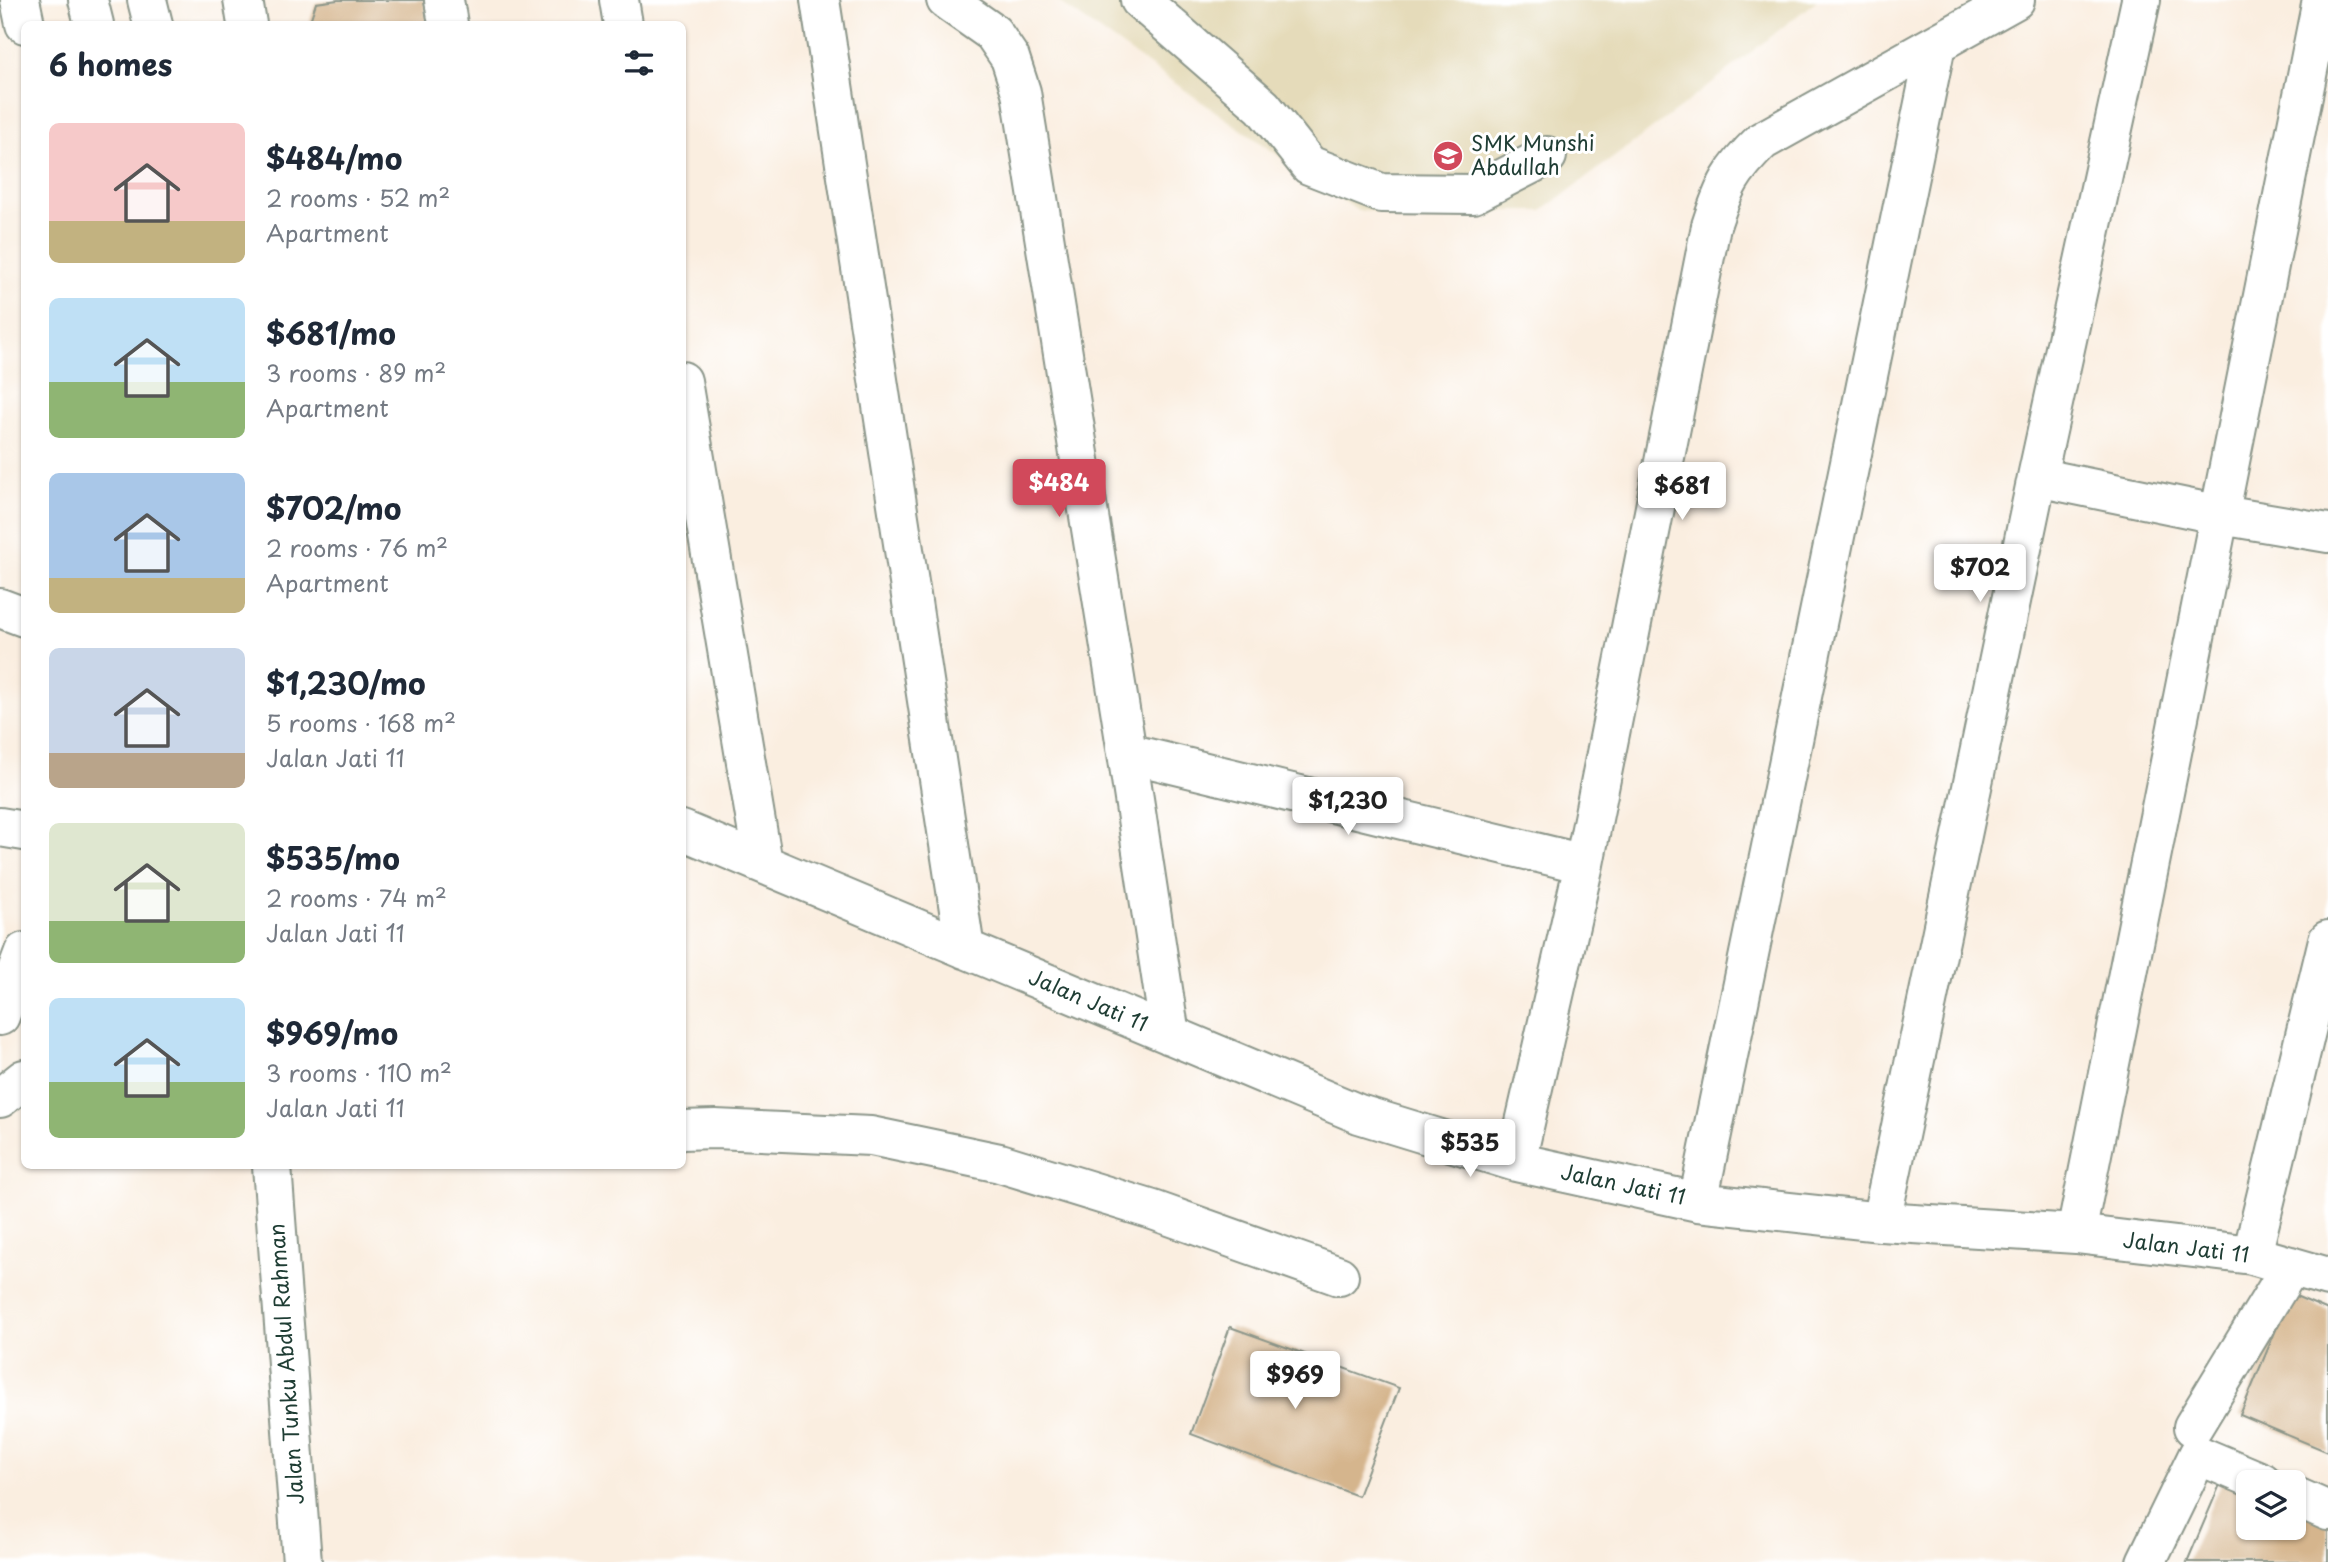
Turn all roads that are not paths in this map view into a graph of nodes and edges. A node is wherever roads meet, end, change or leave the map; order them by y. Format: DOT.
graph roads {
  1 [pos="20,0"];
  2 [pos="88,0"];
  3 [pos="147,0"];
  4 [pos="243,0"];
  5 [pos="444,0"];
  6 [pos="619,0"];
  7 [pos="820,0"];
  8 [pos="946,0"];
  9 [pos="2015,0"];
  10 [pos="2141,0"];
  11 [pos="2322,0"];
  12 [pos="1148,3"];
  13 [pos="24,21"];
  14 [pos="93,21"];
  15 [pos="152,21"];
  16 [pos="246,21"];
  17 [pos="448,21"];
  18 [pos="622,21"];
  19 [pos="1936,45"];
  20 [pos="1547,156"];
  21 [pos="686,405"];
  22 [pos="2038,477"];
  23 [pos="2221,515"];
  24 [pos="2328,533"];
  25 [pos="0,608"];
  26 [pos="21,616"];
  27 [pos="1127,753"];
  28 [pos="0,827"];
  29 [pos="21,830"];
  30 [pos="686,832"];
  31 [pos="763,864"];
  32 [pos="1584,864"];
  33 [pos="2328,940"];
  34 [pos="965,949"];
  35 [pos="21,960"];
  36 [pos="0,1016"];
  37 [pos="1170,1035"];
  38 [pos="21,1081"];
  39 [pos="0,1098"];
  40 [pos="686,1130"];
  41 [pos="1516,1162"];
  42 [pos="269,1170"];
  43 [pos="1698,1202"];
  44 [pos="1881,1222"];
  45 [pos="2076,1234"];
  46 [pos="2252,1255"];
  47 [pos="2291,1266"];
  48 [pos="1339,1276"];
  49 [pos="2328,1277"];
  50 [pos="2193,1427"];
  51 [pos="2236,1471"];
  52 [pos="2306,1501"];
  53 [pos="2328,1511"];
  54 [pos="302,1562"];
  55 [pos="2146,1562"];
  1 -- 13 [label="street"];
  2 -- 14 [label="street"];
  3 -- 15 [label="street"];
  4 -- 16 [label="street"];
  5 -- 17 [label="street"];
  6 -- 18 [label="street"];
  7 -- 34 [label="street"];
  8 -- 27 [label="street"];
  9 -- 19 [label="street"];
  10 -- 22 [label="street"];
  11 -- 23 [label="street"];
  12 -- 20 [label="street"];
  19 -- 32 [label="street"];
  19 -- 43 [label="street"];
  21 -- 31 [label="street"];
  22 -- 23 [label="street"];
  22 -- 44 [label="street"];
  23 -- 24 [label="street"];
  23 -- 45 [label="street"];
  25 -- 26 [label="street"];
  27 -- 32 [label="street"];
  27 -- 37 [label="street"];
  28 -- 29 [label="street"];
  30 -- 31 [label="street, Jalan Jati 11"];
  31 -- 34 [label="street, Jalan Jati 11"];
  32 -- 41 [label="street"];
  33 -- 46 [label="street"];
  34 -- 37 [label="street, Jalan Jati 11"];
  35 -- 36 [label="street"];
  37 -- 41 [label="street, Jalan Jati 11"];
  38 -- 39 [label="street"];
  40 -- 48 [label="street"];
  41 -- 43 [label="street, Jalan Jati 11"];
  42 -- 54 [label="street, Jalan Tunku Abdul Rahman"];
  43 -- 44 [label="street, Jalan Jati 11"];
  44 -- 45 [label="street, Jalan Jati 11"];
  45 -- 46 [label="street, Jalan Jati 11"];
  46 -- 47 [label="street, Jalan Jati 11"];
  47 -- 49 [label="street, Jalan Jati 11"];
  47 -- 50 [label="street"];
  51 -- 55 [label="street"];
  52 -- 53 [label="street"];
}
